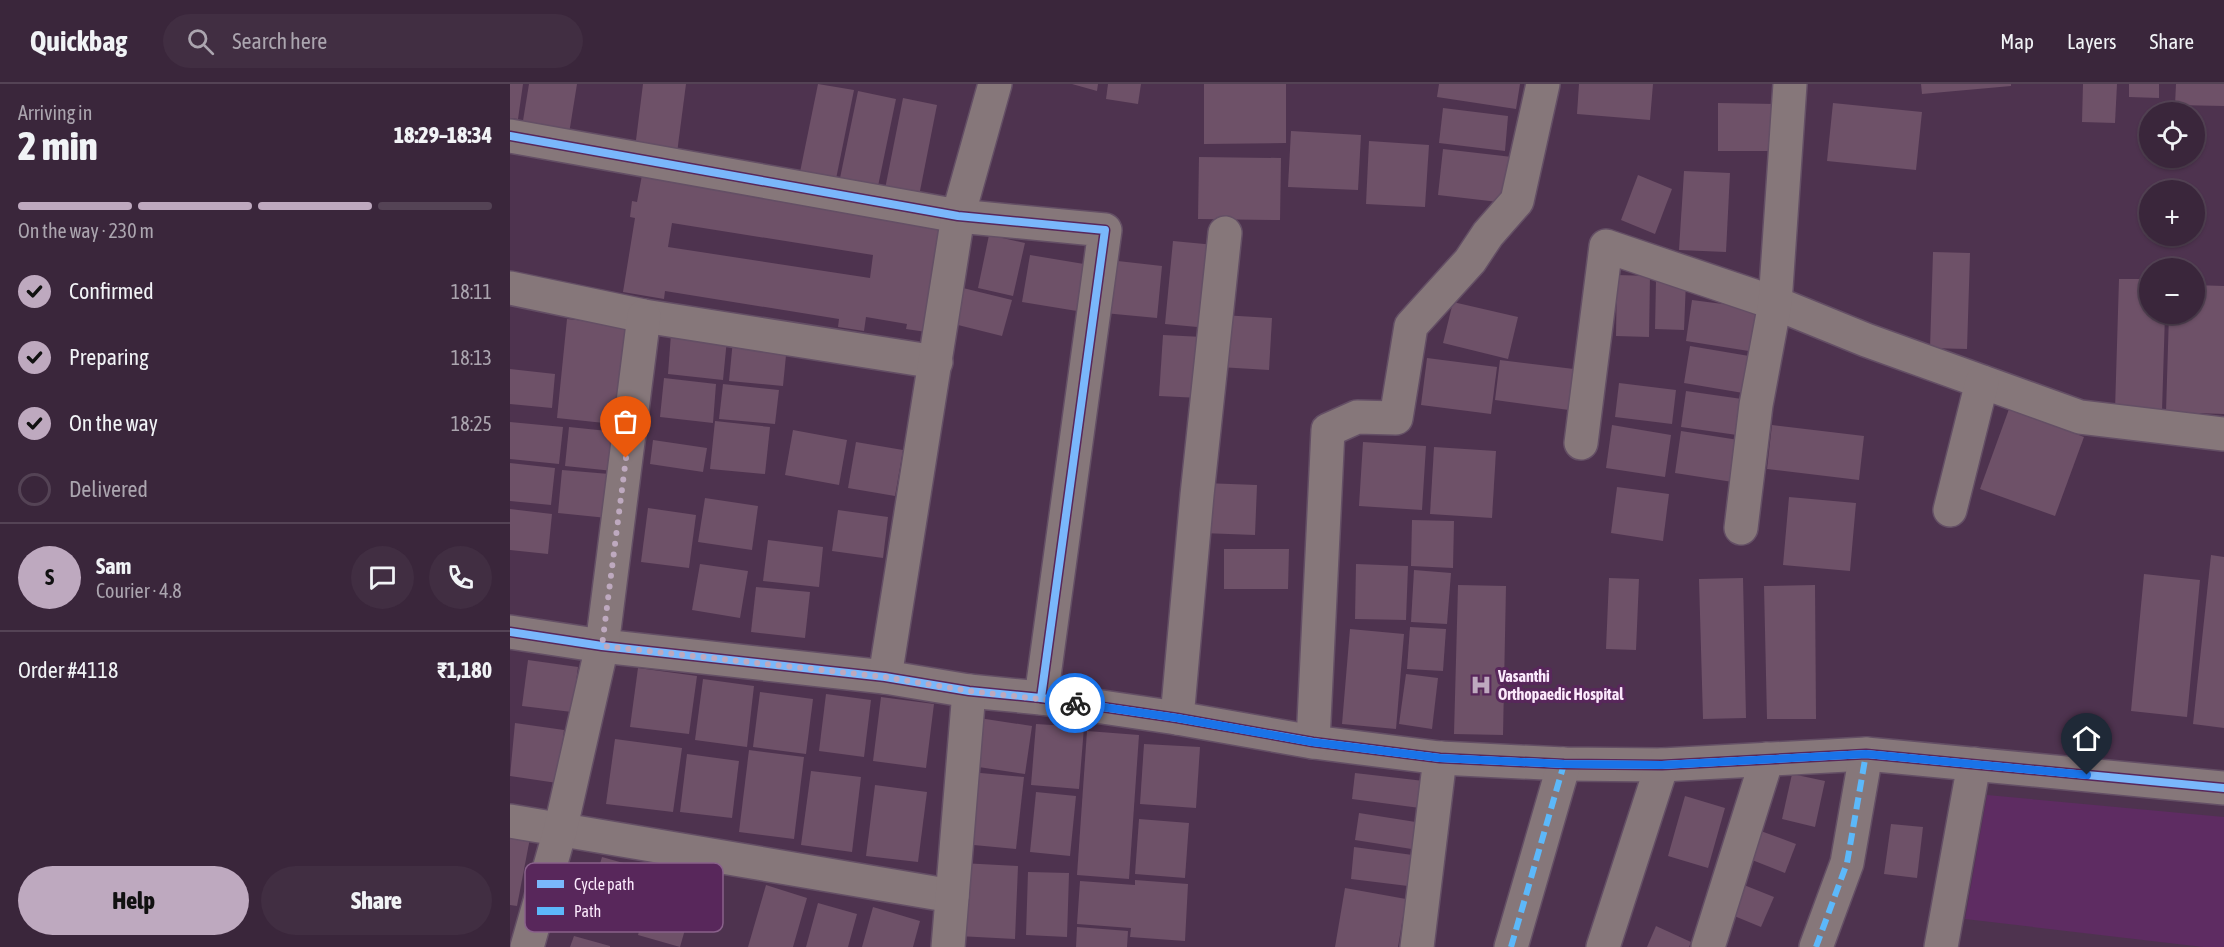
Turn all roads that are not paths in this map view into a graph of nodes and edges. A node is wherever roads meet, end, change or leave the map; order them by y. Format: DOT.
graph roads {
  1 [pos="994,84"];
  2 [pos="1543,84"];
  3 [pos="1790,84"];
  4 [pos="510,135"];
  5 [pos="958,216"];
  6 [pos="1225,233"];
  7 [pos="510,288"];
  8 [pos="1775,303"];
  9 [pos="644,316"];
  10 [pos="936,362"];
  11 [pos="1982,382"];
  12 [pos="2224,434"];
  13 [pos="1581,443"];
  14 [pos="1950,510"];
  15 [pos="1741,528"];
  16 [pos="510,632"];
  17 [pos="602,646"];
  18 [pos="885,677"];
  19 [pos="969,691"];
  20 [pos="1041,698"];
  21 [pos="1177,718"];
  22 [pos="1312,742"];
  23 [pos="1866,754"];
  24 [pos="1440,758"];
  25 [pos="1767,759"];
  26 [pos="1564,764"];
  27 [pos="1974,764"];
  28 [pos="1662,765"];
  29 [pos="2224,788"];
  30 [pos="510,821"];
  31 [pos="560,831"];
  32 [pos="551,863"];
  33 [pos="952,897"];
  34 [pos="531,932"];
  35 [pos="527,947"];
  36 [pos="948,947"];
  37 [pos="1417,947"];
  38 [pos="1511,947"];
  39 [pos="1603,947"];
  40 [pos="1708,947"];
  41 [pos="1815,947"];
  42 [pos="1941,947"];
  1 -- 5 [label="street"];
  2 -- 22 [label="street"];
  3 -- 8 [label="street"];
  4 -- 5 [label="street"];
  5 -- 10 [label="street"];
  5 -- 20 [label="street"];
  6 -- 21 [label="street"];
  7 -- 9 [label="street"];
  8 -- 11 [label="street"];
  8 -- 13 [label="street"];
  8 -- 15 [label="street"];
  9 -- 10 [label="street"];
  9 -- 17 [label="street"];
  10 -- 18 [label="street"];
  11 -- 12 [label="street"];
  11 -- 14 [label="street"];
  16 -- 17 [label="street"];
  17 -- 18 [label="street"];
  17 -- 31 [label="street"];
  18 -- 19 [label="street"];
  19 -- 20 [label="street"];
  19 -- 33 [label="street"];
  20 -- 21 [label="street"];
  21 -- 22 [label="street"];
  22 -- 24 [label="street"];
  23 -- 25 [label="street"];
  23 -- 27 [label="street"];
  23 -- 41 [label="street"];
  24 -- 26 [label="street"];
  24 -- 37 [label="street"];
  25 -- 28 [label="street"];
  25 -- 40 [label="street"];
  26 -- 28 [label="street"];
  26 -- 38 [label="street"];
  27 -- 29 [label="street"];
  27 -- 42 [label="street"];
  28 -- 39 [label="street"];
  30 -- 31 [label="street"];
  31 -- 32 [label="street"];
  31 -- 33 [label="street"];
  33 -- 36 [label="street"];
  34 -- 35 [label="street"];
}
